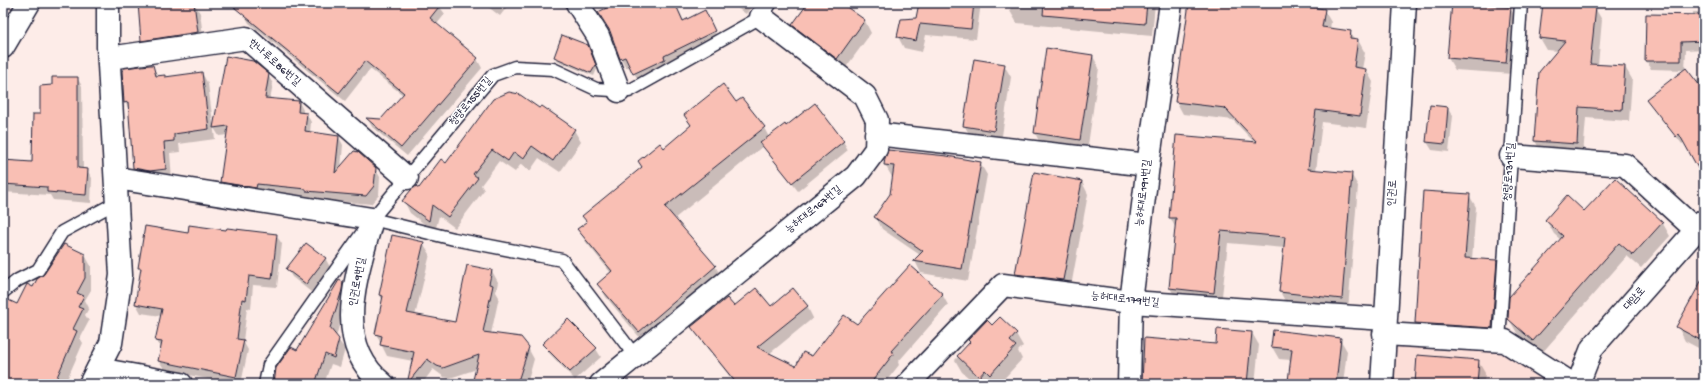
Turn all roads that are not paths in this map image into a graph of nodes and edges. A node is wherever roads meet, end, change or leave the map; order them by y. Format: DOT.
graph roads {
  1 [pos="29,3"];
  2 [pos="108,3"];
  3 [pos="577,3"];
  4 [pos="1171,3"];
  5 [pos="1405,3"];
  6 [pos="1521,3"];
  7 [pos="766,10"];
  8 [pos="3,47"];
  9 [pos="109,58"];
  10 [pos="619,91"];
  11 [pos="876,134"];
  12 [pos="1511,156"];
  13 [pos="1148,165"];
  14 [pos="116,178"];
  15 [pos="407,178"];
  16 [pos="117,202"];
  17 [pos="372,219"];
  18 [pos="1700,225"];
  19 [pos="3,292"];
  20 [pos="1131,302"];
  21 [pos="1385,327"];
  22 [pos="1499,341"];
  23 [pos="635,356"];
  24 [pos="94,376"];
  25 [pos="181,384"];
  26 [pos="265,384"];
  27 [pos="383,384"];
  28 [pos="601,384"];
  29 [pos="908,384"];
  30 [pos="1129,384"];
  31 [pos="1382,384"];
  32 [pos="1572,384"];
  33 [pos="1578,384"];
  1 -- 8 [label="street"];
  2 -- 9 [label="street"];
  3 -- 10 [label="street"];
  4 -- 13 [label="street, 능허대로191번길"];
  5 -- 21 [label="street, 인권로"];
  6 -- 12 [label="lane, 청량로131번길"];
  7 -- 10 [label="lane, 청량로155번길"];
  7 -- 11 [label="street, 능허대로167번길"];
  9 -- 14 [label="street"];
  9 -- 15 [label="street, 한나루로86번길"];
  10 -- 15 [label="lane, 청량로155번길"];
  11 -- 13 [label="street"];
  11 -- 23 [label="street, 능허대로167번길"];
  12 -- 18 [label="street"];
  12 -- 22 [label="lane, 청량로131번길"];
  13 -- 20 [label="street, 능허대로191번길"];
  14 -- 16 [label="street"];
  14 -- 17 [label="street"];
  15 -- 17 [label="lane, 청량로155번길"];
  16 -- 19 [label="lane"];
  16 -- 24 [label="street"];
  17 -- 23 [label="lane"];
  17 -- 26 [label="lane, 청량로155번길"];
  17 -- 27 [label="street, 인권로9번길"];
  18 -- 33 [label="street, 대암로"];
  20 -- 21 [label="street, 능허대로179번길"];
  20 -- 29 [label="street, 능허대로179번길"];
  20 -- 30 [label="street, 능허대로191번길"];
  21 -- 22 [label="street, 능허대로179번길"];
  21 -- 31 [label="street, 인권로"];
  22 -- 32 [label="street, 능허대로179번길"];
  23 -- 28 [label="street, 능허대로167번길"];
  24 -- 25 [label="street"];
}
